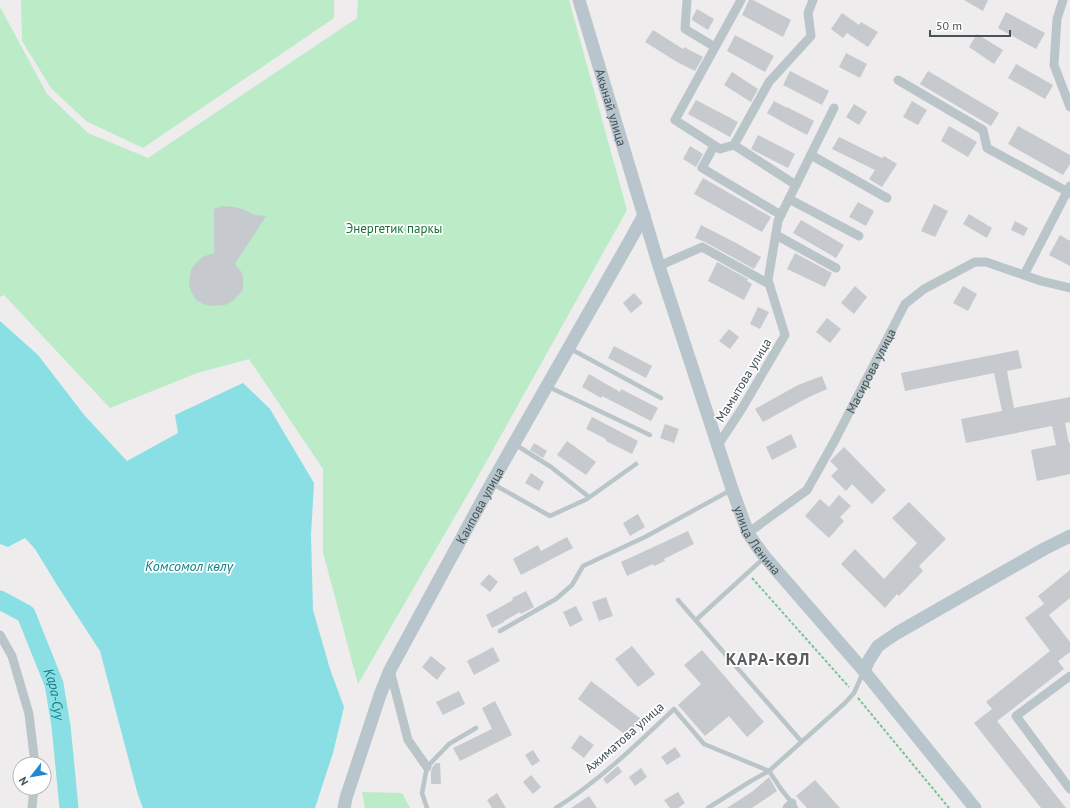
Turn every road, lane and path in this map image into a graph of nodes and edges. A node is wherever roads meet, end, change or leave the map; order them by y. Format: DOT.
graph roads {
  1 [pos="580,0"];
  2 [pos="687,0"];
  3 [pos="741,0"];
  4 [pos="813,0"];
  5 [pos="1063,0"];
  6 [pos="715,47"];
  7 [pos="898,80"];
  8 [pos="1070,107"];
  9 [pos="834,108"];
  10 [pos="734,145"];
  11 [pos="714,146"];
  12 [pos="811,155"];
  13 [pos="796,185"];
  14 [pos="1069,190"];
  15 [pos="887,198"];
  16 [pos="789,199"];
  17 [pos="644,215"];
  18 [pos="781,215"];
  19 [pos="776,234"];
  20 [pos="859,236"];
  21 [pos="659,266"];
  22 [pos="836,268"];
  23 [pos="1024,275"];
  24 [pos="769,284"];
  25 [pos="1070,288"];
  26 [pos="569,348"];
  27 [pos="548,386"];
  28 [pos="661,398"];
  29 [pos="650,434"];
  30 [pos="514,444"];
  31 [pos="718,445"];
  32 [pos="636,464"];
  33 [pos="491,484"];
  34 [pos="732,490"];
  35 [pos="589,498"];
  36 [pos="748,533"];
  37 [pos="1070,536"];
  38 [pos="765,557"];
  39 [pos="678,600"];
  40 [pos="696,620"];
  41 [pos="500,631"];
  42 [pos="0,635"];
  43 [pos="390,670"];
  44 [pos="864,671"];
  45 [pos="1070,676"];
  46 [pos="476,728"];
  47 [pos="801,741"];
  48 [pos="34,756"];
  49 [pos="427,767"];
  50 [pos="769,771"];
  51 [pos="1070,789"];
  52 [pos="33,796"];
  53 [pos="792,806"];
  54 [pos="32,808"];
  55 [pos="344,808"];
  56 [pos="427,808"];
  57 [pos="556,808"];
  58 [pos="708,808"];
  59 [pos="975,808"];
  1 -- 17 [label="main road, Акынай улица"];
  2 -- 6 [label="street"];
  3 -- 6 [label="street"];
  4 -- 10 [label="street"];
  5 -- 8 [label="street"];
  6 -- 11 [label="street"];
  7 -- 14 [label="street"];
  9 -- 12 [label="street, Мамытова улица"];
  10 -- 11 [label="street"];
  10 -- 13 [label="street"];
  11 -- 18 [label="street"];
  12 -- 13 [label="street, Мамытова улица"];
  12 -- 15 [label="street"];
  13 -- 16 [label="street, Мамытова улица"];
  14 -- 23 [label="street"];
  16 -- 18 [label="street, Мамытова улица"];
  16 -- 20 [label="street"];
  17 -- 21 [label="main road, улица Ленина"];
  17 -- 26 [label="main road, Каипова улица"];
  18 -- 19 [label="street, Мамытова улица"];
  19 -- 22 [label="street"];
  19 -- 24 [label="street, Мамытова улица"];
  21 -- 24 [label="street"];
  21 -- 31 [label="main road, улица Ленина"];
  23 -- 25 [label="street, Масирова улица"];
  23 -- 36 [label="street, Масирова улица"];
  24 -- 31 [label="street, Мамытова улица"];
  26 -- 27 [label="main road, Каипова улица"];
  26 -- 28 [label="lane"];
  27 -- 29 [label="lane"];
  27 -- 30 [label="main road, Каипова улица"];
  30 -- 33 [label="main road, Каипова улица"];
  30 -- 35 [label="lane"];
  31 -- 34 [label="main road, улица Ленина"];
  32 -- 35 [label="lane"];
  33 -- 35 [label="lane"];
  33 -- 43 [label="main road, Каипова улица"];
  34 -- 36 [label="main road, улица Ленина"];
  34 -- 41 [label="lane"];
  36 -- 38 [label="main road, улица Ленина"];
  37 -- 44 [label="main road"];
  38 -- 40 [label="lane"];
  38 -- 44 [label="main road, улица Ленина"];
  39 -- 40 [label="lane"];
  40 -- 47 [label="lane"];
  42 -- 48 [label="street"];
  43 -- 49 [label="street"];
  43 -- 55 [label="main road, Каипова улица"];
  44 -- 47 [label="lane"];
  44 -- 59 [label="main road, улица Ленина"];
  45 -- 51 [label="street"];
  46 -- 49 [label="lane"];
  47 -- 50 [label="lane"];
  49 -- 56 [label="lane"];
  50 -- 53 [label="lane"];
  50 -- 57 [label="lane, Ажиматова улица"];
  50 -- 58 [label="lane"];
  52 -- 54 [label="street"];
}
